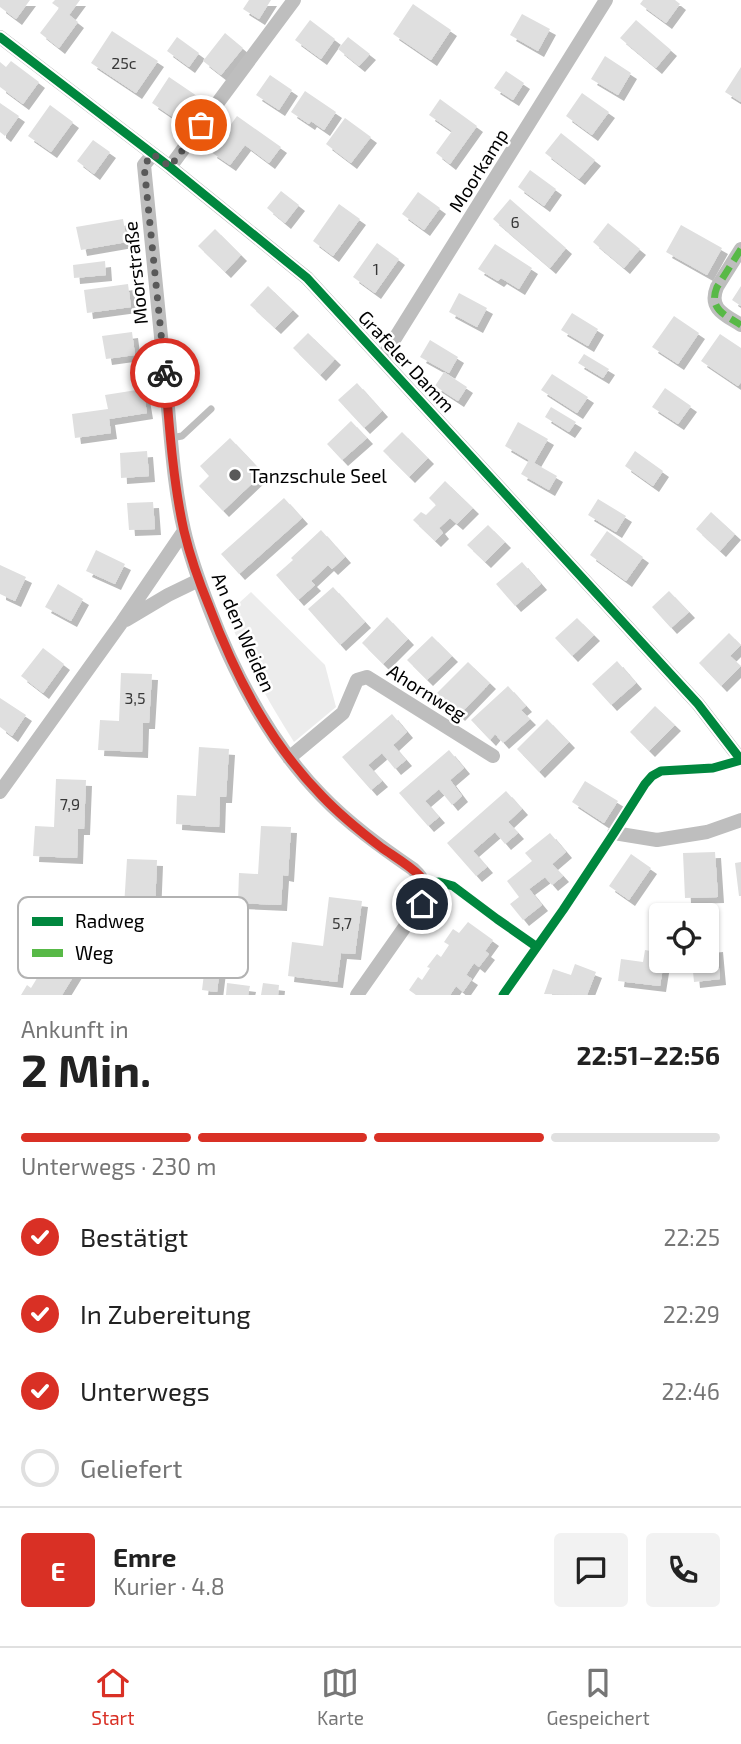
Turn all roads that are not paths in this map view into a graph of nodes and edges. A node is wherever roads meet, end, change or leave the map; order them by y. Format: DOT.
graph roads {
  1 [pos="295,0"];
  2 [pos="606,0"];
  3 [pos="0,37"];
  4 [pos="153,154"];
  5 [pos="170,167"];
  6 [pos="741,249"];
  7 [pos="741,325"];
  8 [pos="382,359"];
  9 [pos="212,409"];
  10 [pos="171,438"];
  11 [pos="184,531"];
  12 [pos="199,580"];
  13 [pos="122,622"];
  14 [pos="493,756"];
  15 [pos="289,758"];
  16 [pos="741,760"];
  17 [pos="0,792"];
  18 [pos="741,820"];
  19 [pos="614,833"];
  20 [pos="357,995"];
  1 -- 5 [label="street"];
  2 -- 8 [label="street, Moorkamp"];
  3 -- 4 [label="street, Grafeler Damm"];
  4 -- 5 [label="street, Grafeler Damm"];
  4 -- 10 [label="street, Moorstraße"];
  5 -- 8 [label="street, Grafeler Damm"];
  6 -- 7 [label="street"];
  8 -- 16 [label="street, Grafeler Damm"];
  9 -- 10 [label="lane"];
  10 -- 11 [label="street, Moorstraße"];
  11 -- 12 [label="street, An den Weiden"];
  11 -- 13 [label="street"];
  12 -- 13 [label="street"];
  12 -- 15 [label="street, An den Weiden"];
  13 -- 17 [label="street"];
  14 -- 15 [label="street, Ahornweg"];
  15 -- 20 [label="street, An den Weiden"];
  18 -- 19 [label="street"];
}
